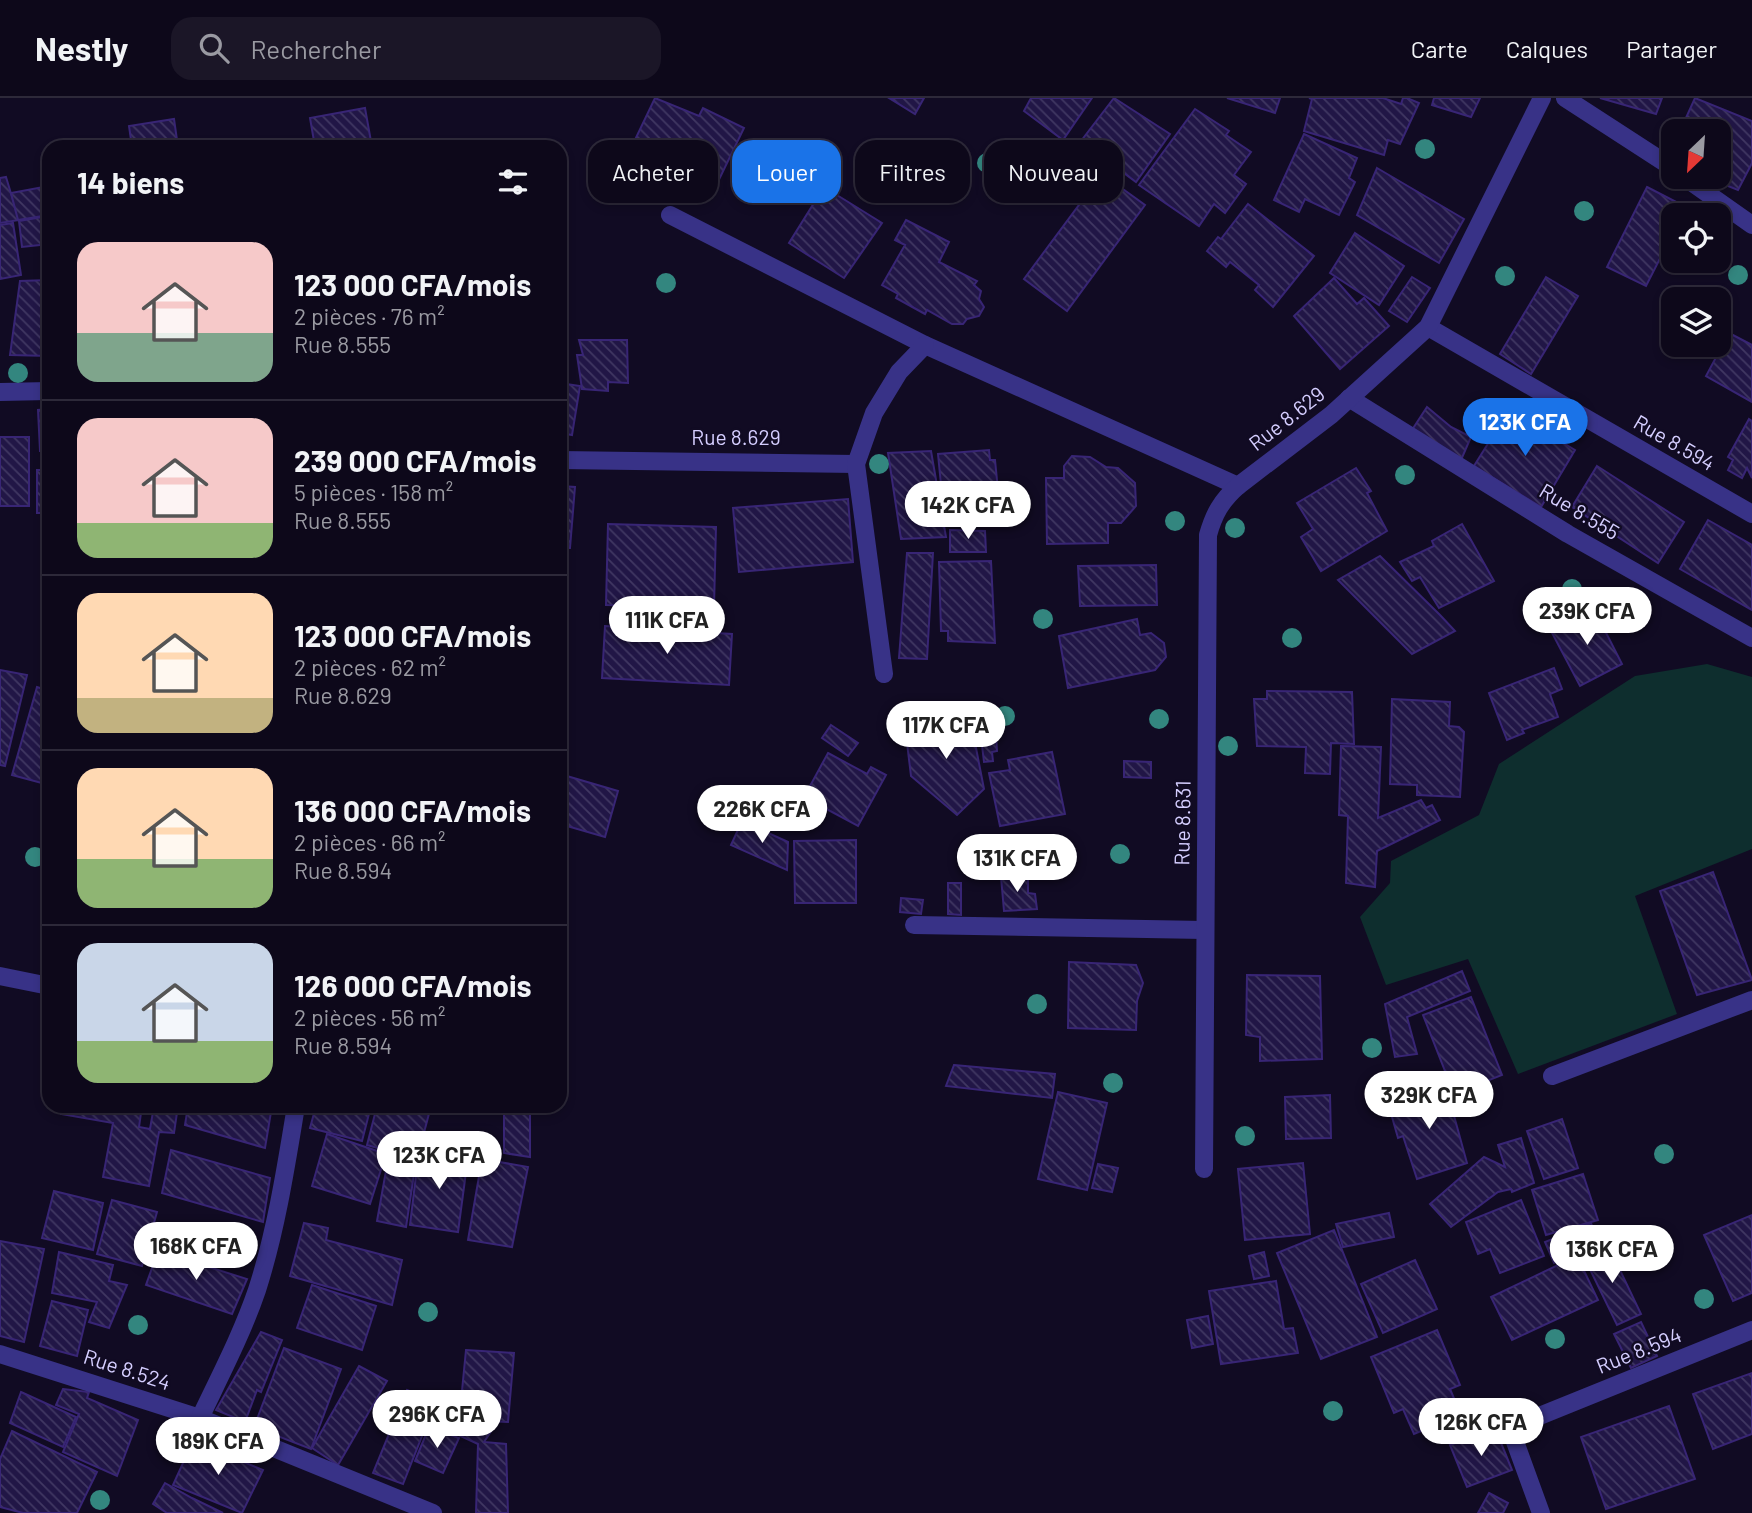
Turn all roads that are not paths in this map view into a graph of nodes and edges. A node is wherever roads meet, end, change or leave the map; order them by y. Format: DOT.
graph roads {
  1 [pos="1542,98"];
  2 [pos="1565,98"];
  3 [pos="1661,161"];
  4 [pos="1701,189"];
  5 [pos="670,215"];
  6 [pos="1752,225"];
  7 [pos="1428,327"];
  8 [pos="925,345"];
  9 [pos="0,391"];
  10 [pos="42,391"];
  11 [pos="1349,398"];
  12 [pos="567,460"];
  13 [pos="856,464"];
  14 [pos="1238,486"];
  15 [pos="1752,514"];
  16 [pos="1752,638"];
  17 [pos="884,674"];
  18 [pos="914,925"];
  19 [pos="1204,930"];
  20 [pos="0,976"];
  21 [pos="42,985"];
  22 [pos="1752,1000"];
  23 [pos="1552,1076"];
  24 [pos="295,1113"];
  25 [pos="1204,1170"];
  26 [pos="1752,1330"];
  27 [pos="0,1354"];
  28 [pos="200,1418"];
  29 [pos="433,1513"];
  30 [pos="1541,1513"];
  1 -- 7 [label="street, Rue 8.629"];
  2 -- 3 [label="street"];
  4 -- 6 [label="street"];
  5 -- 8 [label="street"];
  7 -- 11 [label="street, Rue 8.629"];
  7 -- 15 [label="street, Rue 8.594"];
  8 -- 13 [label="street"];
  8 -- 14 [label="street"];
  9 -- 10 [label="street"];
  11 -- 14 [label="street, Rue 8.629"];
  11 -- 16 [label="street, Rue 8.555"];
  12 -- 13 [label="street, Rue 8.629"];
  13 -- 17 [label="street"];
  14 -- 19 [label="street, Rue 8.631"];
  18 -- 19 [label="street"];
  19 -- 25 [label="street, Rue 8.631"];
  20 -- 21 [label="street"];
  22 -- 23 [label="street"];
  24 -- 28 [label="street"];
  26 -- 30 [label="street, Rue 8.594"];
  27 -- 28 [label="street, Rue 8.524"];
  28 -- 29 [label="street, Rue 8.524"];
}
